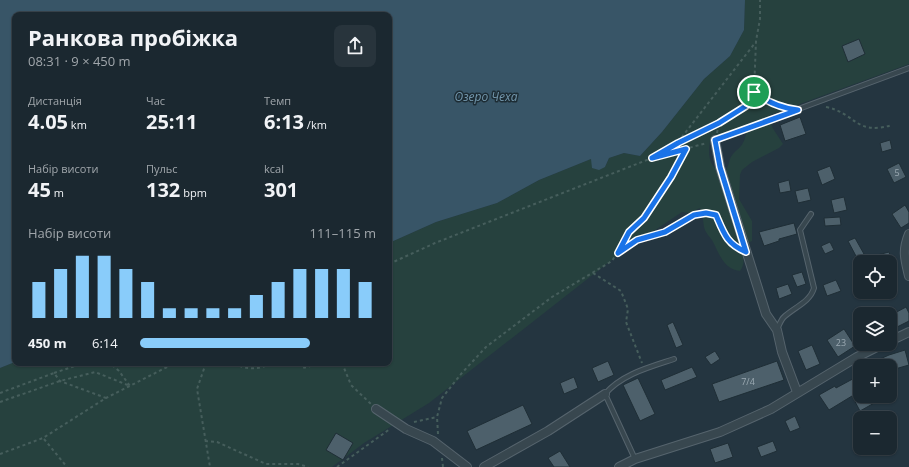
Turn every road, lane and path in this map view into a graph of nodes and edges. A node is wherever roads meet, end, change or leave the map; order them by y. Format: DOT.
graph roads {
  1 [pos="760,0"];
  2 [pos="756,41"];
  3 [pos="909,68"];
  4 [pos="754,92"];
  5 [pos="838,109"];
  6 [pos="798,110"];
  7 [pos="892,125"];
  8 [pos="715,140"];
  9 [pos="678,143"];
  10 [pos="686,149"];
  11 [pos="652,158"];
  12 [pos="811,214"];
  13 [pos="909,234"];
  14 [pos="746,252"];
  15 [pos="618,253"];
  16 [pos="392,263"];
  17 [pos="592,273"];
  18 [pos="909,276"];
  19 [pos="777,330"];
  20 [pos="909,332"];
  21 [pos="897,338"];
  22 [pos="869,351"];
  23 [pos="674,359"];
  24 [pos="75,366"];
  25 [pos="113,366"];
  26 [pos="169,366"];
  27 [pos="205,366"];
  28 [pos="239,366"];
  29 [pos="267,366"];
  30 [pos="298,366"];
  31 [pos="311,366"];
  32 [pos="343,366"];
  33 [pos="644,370"];
  34 [pos="54,373"];
  35 [pos="60,381"];
  36 [pos="130,386"];
  37 [pos="797,392"];
  38 [pos="0,393"];
  39 [pos="605,394"];
  40 [pos="106,398"];
  41 [pos="0,402"];
  42 [pos="376,409"];
  43 [pos="437,417"];
  44 [pos="398,423"];
  45 [pos="43,438"];
  46 [pos="205,441"];
  47 [pos="440,446"];
  48 [pos="0,454"];
  49 [pos="635,459"];
  50 [pos="67,467"];
  51 [pos="210,467"];
  52 [pos="308,467"];
  53 [pos="337,467"];
  54 [pos="443,467"];
  55 [pos="467,467"];
  56 [pos="484,467"];
  57 [pos="619,467"];
  1 -- 2 [label="path"];
  2 -- 4 [label="path"];
  2 -- 9 [label="path"];
  3 -- 6 [label="lane"];
  4 -- 6 [label="path"];
  4 -- 9 [label="path"];
  5 -- 7 [label="path"];
  6 -- 8 [label="lane"];
  8 -- 10 [label="path"];
  8 -- 14 [label="street"];
  9 -- 11 [label="path"];
  10 -- 11 [label="path"];
  10 -- 15 [label="path"];
  11 -- 16 [label="path"];
  12 -- 19 [label="lane"];
  13 -- 18 [label="street"];
  14 -- 15 [label="path"];
  14 -- 19 [label="street"];
  15 -- 17 [label="path"];
  17 -- 33 [label="path"];
  17 -- 43 [label="path"];
  19 -- 37 [label="street"];
  20 -- 21 [label="street"];
  22 -- 37 [label="street"];
  23 -- 33 [label="lane"];
  24 -- 34 [label="path"];
  25 -- 36 [label="path"];
  26 -- 36 [label="path"];
  27 -- 46 [label="path"];
  28 -- 29 [label="path"];
  30 -- 31 [label="path"];
  32 -- 42 [label="path"];
  33 -- 39 [label="lane"];
  34 -- 35 [label="path"];
  34 -- 38 [label="path"];
  35 -- 36 [label="path"];
  35 -- 40 [label="path"];
  35 -- 41 [label="path"];
  36 -- 40 [label="path"];
  37 -- 49 [label="street"];
  39 -- 49 [label="lane"];
  39 -- 56 [label="street"];
  40 -- 45 [label="path"];
  42 -- 44 [label="street"];
  43 -- 44 [label="path"];
  43 -- 47 [label="path"];
  44 -- 47 [label="street"];
  44 -- 53 [label="path"];
  45 -- 48 [label="path"];
  45 -- 50 [label="path"];
  46 -- 51 [label="path"];
  46 -- 52 [label="path"];
  47 -- 54 [label="path"];
  47 -- 55 [label="street"];
  49 -- 57 [label="street"];
}
